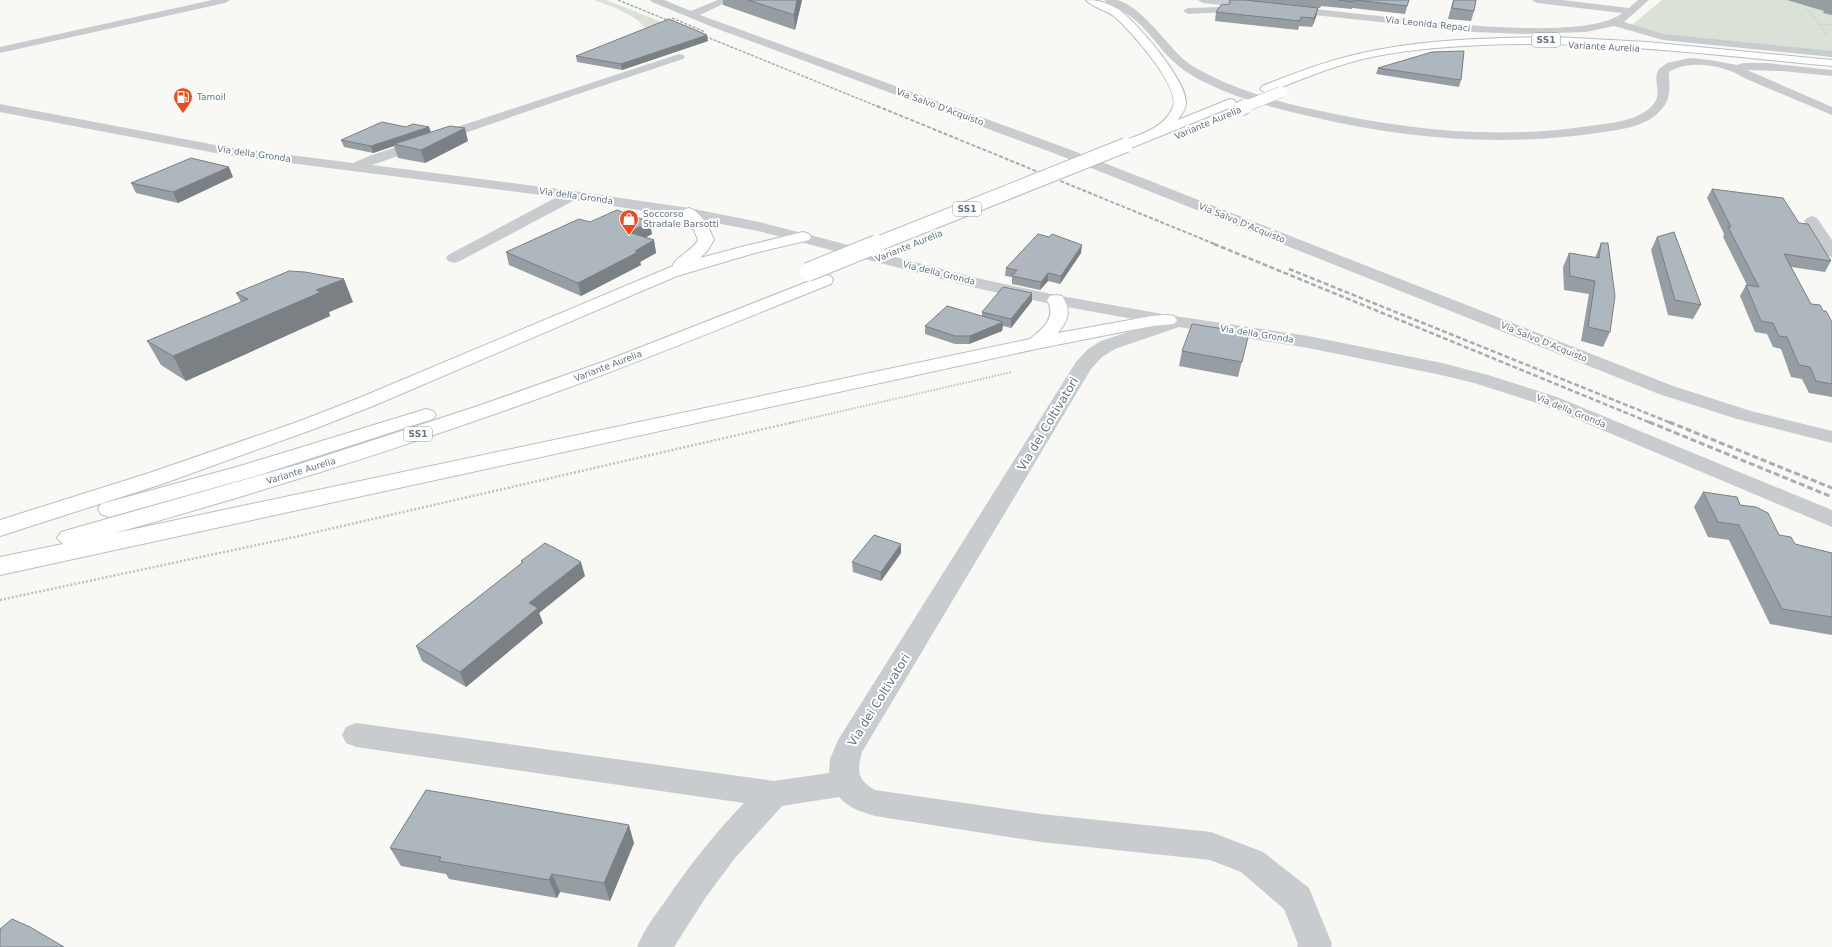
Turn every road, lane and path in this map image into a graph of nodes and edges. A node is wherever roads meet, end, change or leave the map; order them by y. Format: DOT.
graph roads {
  1 [pos="225,0"];
  2 [pos="655,0"];
  3 [pos="726,0"];
  4 [pos="1091,0"];
  5 [pos="1109,0"];
  6 [pos="1203,0"];
  7 [pos="1315,0"];
  8 [pos="1537,0"];
  9 [pos="1644,0"];
  10 [pos="1807,8"];
  11 [pos="1188,11"];
  12 [pos="1308,11"];
  13 [pos="1631,11"];
  14 [pos="691,15"];
  15 [pos="1615,23"];
  16 [pos="1819,24"];
  17 [pos="1832,25"];
  18 [pos="1473,29"];
  19 [pos="1830,39"];
  20 [pos="0,50"];
  21 [pos="1832,54"];
  22 [pos="679,57"];
  23 [pos="1832,63"];
  24 [pos="1832,68"];
  25 [pos="1738,69"];
  26 [pos="1832,73"];
  27 [pos="1235,106"];
  28 [pos="0,108"];
  29 [pos="1832,111"];
  30 [pos="1160,131"];
  31 [pos="355,168"];
  32 [pos="573,195"];
  33 [pos="689,213"];
  34 [pos="1812,221"];
  35 [pos="803,238"];
  36 [pos="1832,252"];
  37 [pos="454,258"];
  38 [pos="671,272"];
  39 [pos="816,276"];
  40 [pos="1056,300"];
  41 [pos="1174,321"];
  42 [pos="1036,343"];
  43 [pos="1019,370"];
  44 [pos="1832,437"];
  45 [pos="1832,519"];
  46 [pos="0,528"];
  47 [pos="0,537"];
  48 [pos="0,557"];
  49 [pos="0,566"];
  50 [pos="0,600"];
  51 [pos="356,734"];
  52 [pos="846,783"];
  53 [pos="774,794"];
  54 [pos="654,947"];
  55 [pos="1314,947"];
  1 -- 20 [label="street"];
  2 -- 14 [label="street, Via Salvo D'Acquisto"];
  3 -- 14 [label="street"];
  4 -- 30 [label="highway"];
  5 -- 25 [label="street"];
  6 -- 12 [label="street, Via Leonida Repaci"];
  7 -- 12 [label="street"];
  8 -- 13 [label="street"];
  9 -- 13 [label="street, Via Leonida Repaci"];
  10 -- 16 [label="path"];
  11 -- 18 [label="street"];
  12 -- 18 [label="street, Via Leonida Repaci"];
  13 -- 15 [label="street, Via Leonida Repaci"];
  14 -- 44 [label="street, Via Salvo D'Acquisto"];
  15 -- 18 [label="street, Via Leonida Repaci"];
  15 -- 21 [label="street"];
  16 -- 17 [label="path"];
  16 -- 19 [label="path"];
  22 -- 31 [label="street"];
  23 -- 27 [label="highway, Variante Aurelia / SS1"];
  24 -- 27 [label="highway, Variante Aurelia / SS1, bridge"];
  25 -- 26 [label="street"];
  25 -- 29 [label="street"];
  27 -- 30 [label="highway, Variante Aurelia / SS1"];
  27 -- 39 [label="highway, Variante Aurelia / SS1"];
  28 -- 31 [label="street, Via della Gronda"];
  30 -- 39 [label="highway, Variante Aurelia / SS1, bridge"];
  31 -- 32 [label="street, Via della Gronda"];
  32 -- 33 [label="street, Via della Gronda"];
  32 -- 37 [label="street"];
  33 -- 35 [label="street, Via della Gronda"];
  33 -- 38 [label="highway"];
  34 -- 36 [label="street"];
  35 -- 38 [label="highway"];
  35 -- 40 [label="street, Via della Gronda"];
  38 -- 46 [label="highway"];
  39 -- 47 [label="highway, Variante Aurelia / SS1"];
  39 -- 48 [label="highway, Variante Aurelia / SS1"];
  40 -- 41 [label="street, Via della Gronda"];
  40 -- 42 [label="highway"];
  41 -- 42 [label="highway"];
  41 -- 45 [label="street, Via della Gronda"];
  41 -- 52 [label="street, Via dei Coltivatori"];
  42 -- 49 [label="highway"];
  43 -- 50 [label="path"];
  51 -- 53 [label="street"];
  52 -- 53 [label="street"];
  52 -- 55 [label="street"];
  53 -- 54 [label="street"];
}
